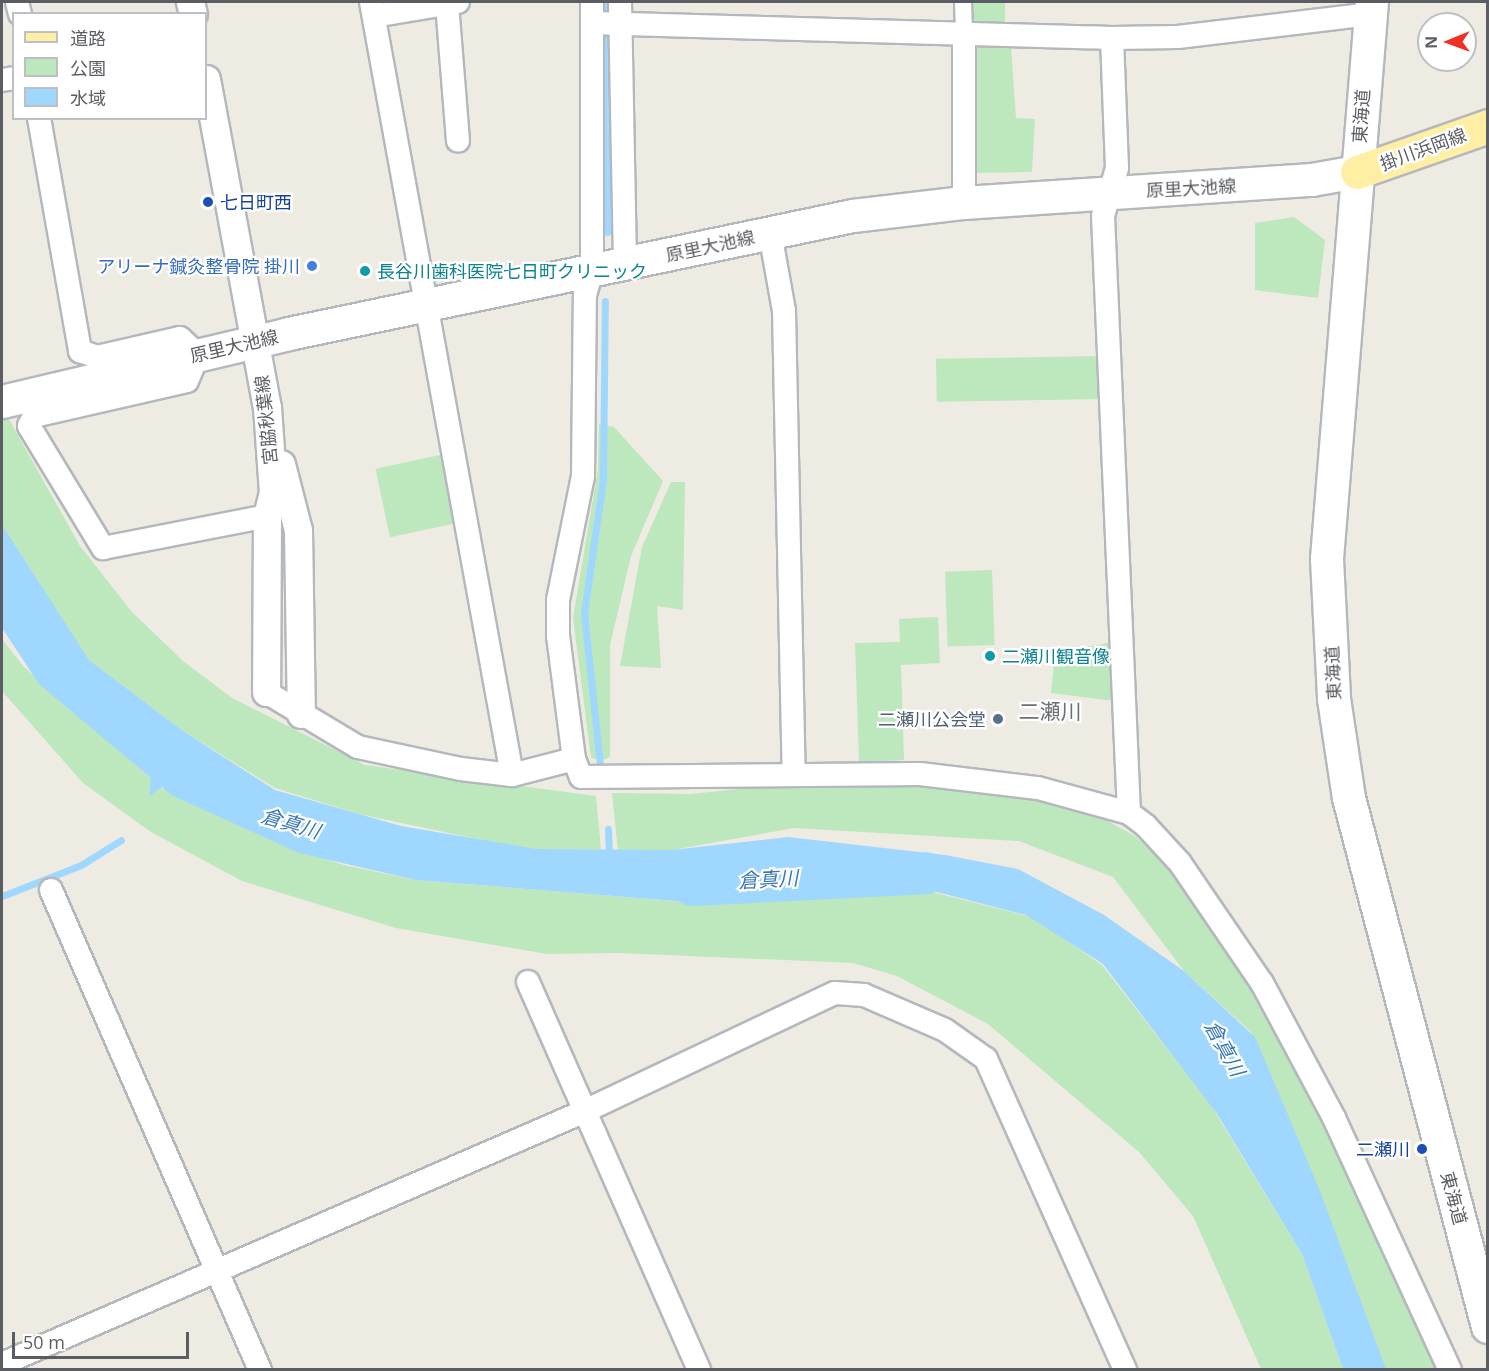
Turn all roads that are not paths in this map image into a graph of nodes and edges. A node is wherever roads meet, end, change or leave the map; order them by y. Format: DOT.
graph roads {
  1 [pos="963,2"];
  2 [pos="452,3"];
  3 [pos="1371,8"];
  4 [pos="372,9"];
  5 [pos="592,12"];
  6 [pos="620,12"];
  7 [pos="964,32"];
  8 [pos="1112,38"];
  9 [pos="207,85"];
  10 [pos="39,120"];
  11 [pos="1488,126"];
  12 [pos="458,141"];
  13 [pos="1357,172"];
  14 [pos="1110,192"];
  15 [pos="964,203"];
  16 [pos="770,233"];
  17 [pos="625,263"];
  18 [pos="592,271"];
  19 [pos="425,305"];
  20 [pos="256,341"];
  21 [pos="198,355"];
  22 [pos="2,402"];
  23 [pos="267,407"];
  24 [pos="267,516"];
  25 [pos="266,692"];
  26 [pos="301,714"];
  27 [pos="574,759"];
  28 [pos="794,774"];
  29 [pos="512,775"];
  30 [pos="1129,813"];
  31 [pos="51,890"];
  32 [pos="528,982"];
  33 [pos="585,1111"];
  34 [pos="216,1269"];
  35 [pos="1488,1327"];
  36 [pos="2,1364"];
  37 [pos="260,1370"];
  38 [pos="699,1370"];
  39 [pos="1125,1370"];
  40 [pos="1450,1370"];
  1 -- 7 [label="street"];
  2 -- 4 [label="street"];
  2 -- 12 [label="street"];
  3 -- 8 [label="street"];
  3 -- 13 [label="main road, 東海道"];
  4 -- 19 [label="street"];
  5 -- 6 [label="street"];
  5 -- 18 [label="street"];
  6 -- 7 [label="street"];
  6 -- 17 [label="street"];
  7 -- 8 [label="street"];
  7 -- 15 [label="street"];
  8 -- 14 [label="street"];
  9 -- 20 [label="street, 宮脇秋葉線"];
  10 -- 21 [label="street"];
  11 -- 13 [label="main road, 掛川浜岡線"];
  13 -- 14 [label="main road, 原里大池線"];
  13 -- 35 [label="main road, 東海道"];
  14 -- 15 [label="main road, 原里大池線"];
  14 -- 30 [label="street"];
  15 -- 16 [label="main road, 原里大池線"];
  16 -- 17 [label="main road, 原里大池線"];
  16 -- 28 [label="street"];
  17 -- 18 [label="main road, 原里大池線"];
  18 -- 19 [label="main road, 原里大池線"];
  18 -- 27 [label="street"];
  19 -- 20 [label="main road, 原里大池線"];
  19 -- 29 [label="street"];
  20 -- 21 [label="main road, 原里大池線"];
  20 -- 23 [label="street, 宮脇秋葉線"];
  21 -- 22 [label="main road, 原里大池線"];
  21 -- 24 [label="street"];
  23 -- 24 [label="street, 宮脇秋葉線"];
  23 -- 26 [label="street"];
  24 -- 25 [label="street, 宮脇秋葉線"];
  25 -- 26 [label="street"];
  26 -- 29 [label="street"];
  27 -- 28 [label="street"];
  27 -- 29 [label="street"];
  28 -- 30 [label="street"];
  30 -- 40 [label="street"];
  31 -- 34 [label="street"];
  32 -- 33 [label="street"];
  33 -- 34 [label="street"];
  33 -- 38 [label="street"];
  33 -- 39 [label="street"];
  34 -- 36 [label="street"];
  34 -- 37 [label="street"];
}
